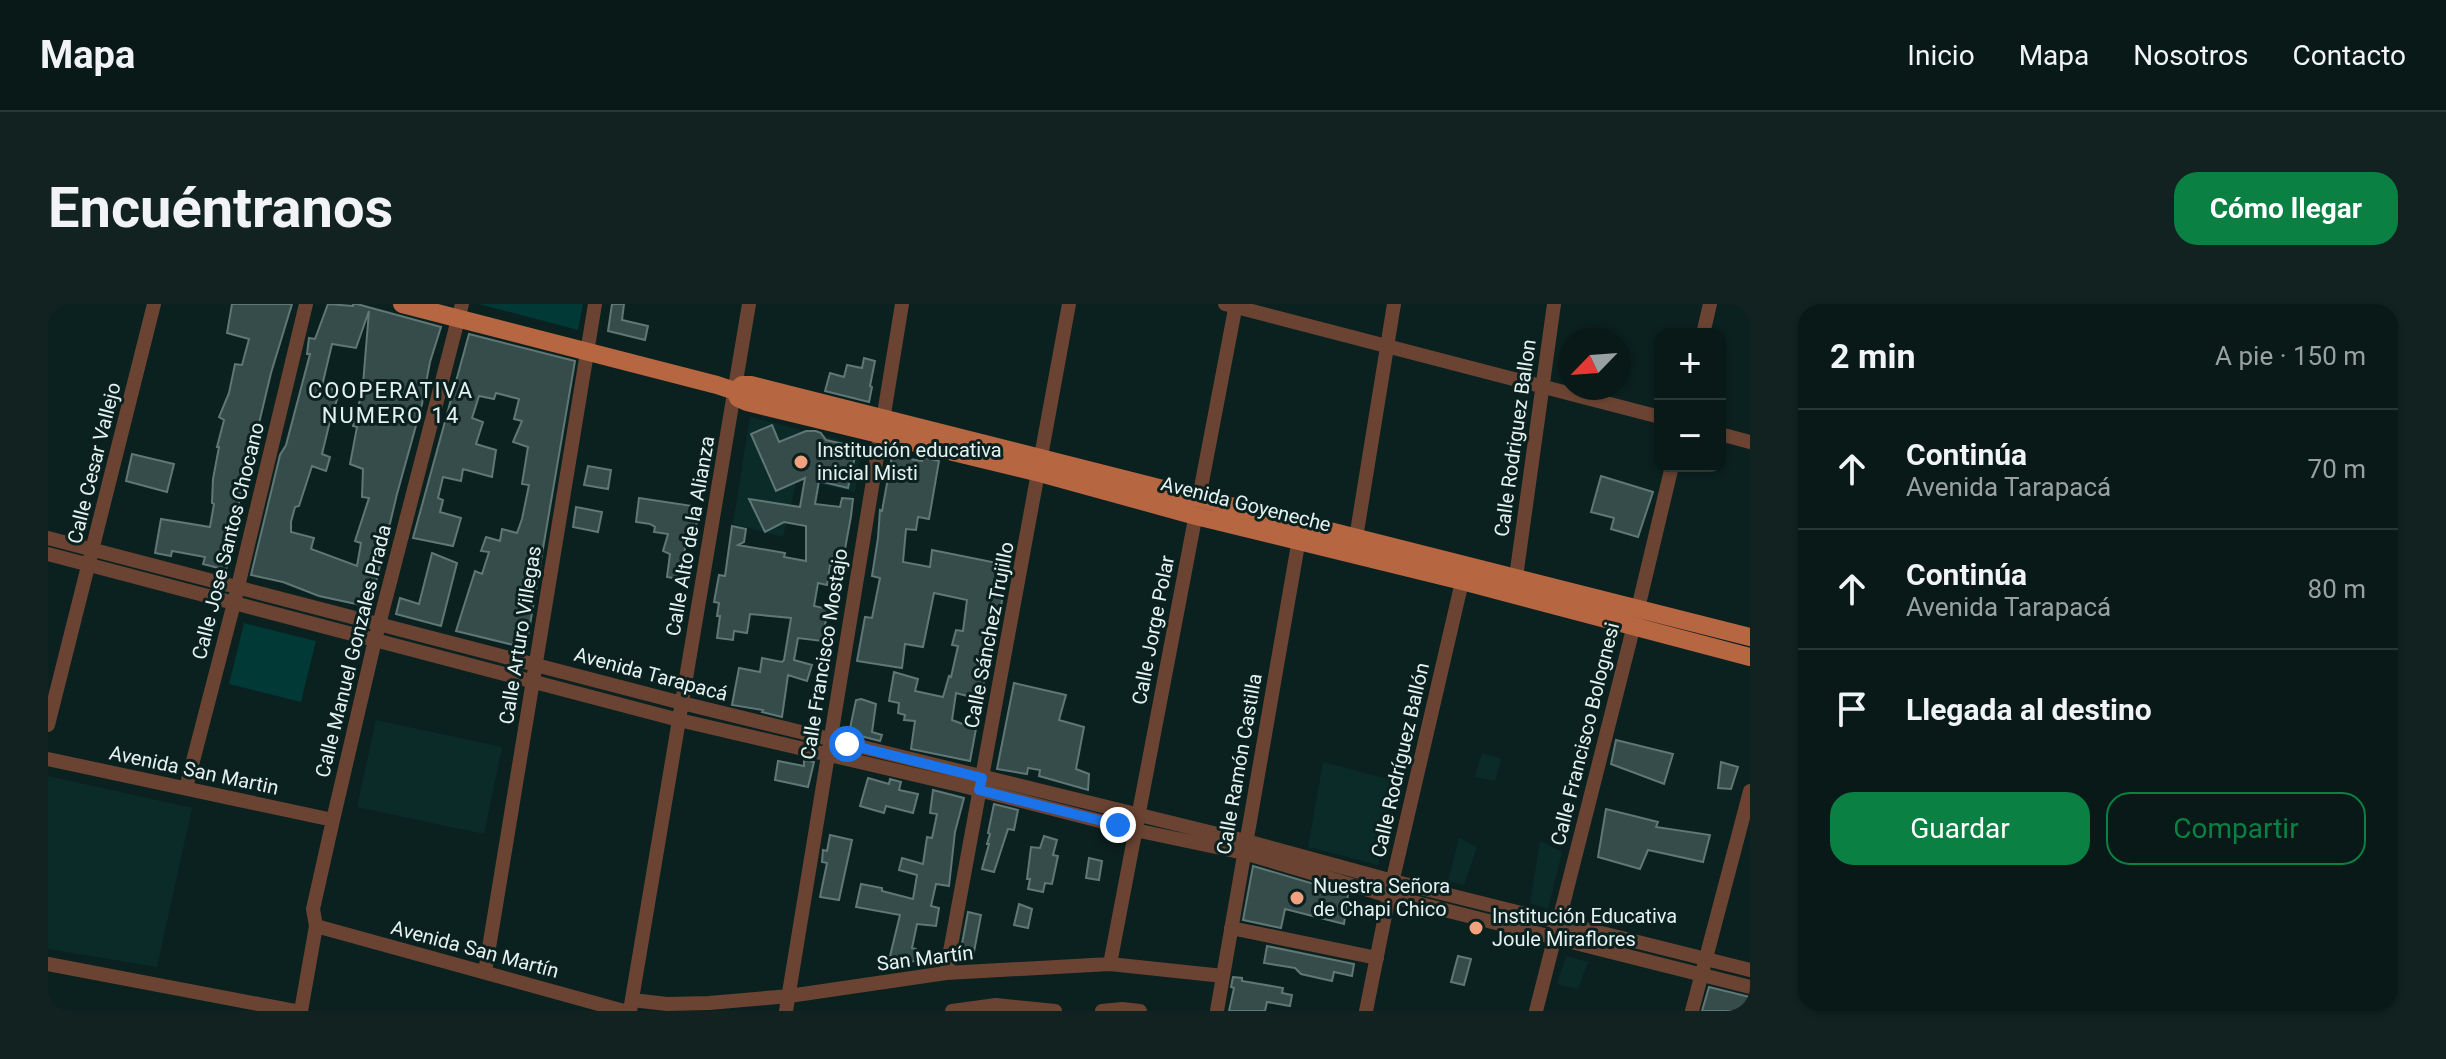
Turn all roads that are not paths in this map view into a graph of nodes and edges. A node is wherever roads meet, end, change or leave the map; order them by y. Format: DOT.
graph roads {
  1 [pos="154,304"];
  2 [pos="306,304"];
  3 [pos="402,304"];
  4 [pos="595,304"];
  5 [pos="749,304"];
  6 [pos="902,304"];
  7 [pos="1069,304"];
  8 [pos="1394,304"];
  9 [pos="1554,304"];
  10 [pos="1710,304"];
  11 [pos="1232,305"];
  12 [pos="460,311"];
  13 [pos="1704,328"];
  14 [pos="1387,346"];
  15 [pos="587,351"];
  16 [pos="1543,387"];
  17 [pos="735,391"];
  18 [pos="1654,415"];
  19 [pos="881,427"];
  20 [pos="1726,436"];
  21 [pos="1750,442"];
  22 [pos="1041,466"];
  23 [pos="1671,472"];
  24 [pos="1197,507"];
  25 [pos="1300,533"];
  26 [pos="48,538"];
  27 [pos="1355,545"];
  28 [pos="48,554"];
  29 [pos="91,557"];
  30 [pos="1464,573"];
  31 [pos="1516,577"];
  32 [pos="235,596"];
  33 [pos="1636,617"];
  34 [pos="380,624"];
  35 [pos="1750,637"];
  36 [pos="375,640"];
  37 [pos="1750,657"];
  38 [pos="536,664"];
  39 [pos="533,682"];
  40 [pos="682,703"];
  41 [pos="679,720"];
  42 [pos="48,725"];
  43 [pos="830,747"];
  44 [pos="48,759"];
  45 [pos="980,784"];
  46 [pos="186,788"];
  47 [pos="1750,791"];
  48 [pos="333,820"];
  49 [pos="1136,823"];
  50 [pos="1245,847"];
  51 [pos="1391,889"];
  52 [pos="1557,923"];
  53 [pos="316,926"];
  54 [pos="1231,928"];
  55 [pos="1553,939"];
  56 [pos="1377,958"];
  57 [pos="1705,959"];
  58 [pos="48,964"];
  59 [pos="1110,964"];
  60 [pos="1750,970"];
  61 [pos="485,972"];
  62 [pos="946,973"];
  63 [pos="1701,974"];
  64 [pos="1223,976"];
  65 [pos="1750,987"];
  66 [pos="563,994"];
  67 [pos="789,996"];
  68 [pos="629,1007"];
  69 [pos="996,1008"];
  70 [pos="1106,1010"];
  71 [pos="298,1011"];
  72 [pos="559,1011"];
  73 [pos="786,1011"];
  74 [pos="952,1011"];
  75 [pos="1055,1011"];
  76 [pos="1140,1011"];
  77 [pos="1217,1011"];
  78 [pos="1366,1011"];
  79 [pos="1536,1011"];
  80 [pos="1692,1011"];
  1 -- 29 [label="street, Calle Cesar Vallejo"];
  2 -- 32 [label="street, Calle Jose Santos Chocano"];
  3 -- 12 [label="main road, Avenida Goyeneche"];
  4 -- 15 [label="street, Calle Arturo Villegas"];
  5 -- 17 [label="street, Calle Alto de la Alianza"];
  6 -- 19 [label="street, Calle Francisco Mostajo"];
  7 -- 22 [label="street, Calle Sánchez Trujillo"];
  8 -- 14 [label="street"];
  9 -- 16 [label="street, Calle Rodriguez Ballon"];
  10 -- 13 [label="street"];
  11 -- 14 [label="street"];
  11 -- 24 [label="street, Calle Jorge Polar"];
  12 -- 15 [label="main road, Avenida Goyeneche"];
  12 -- 34 [label="street, Calle Manuel Gonzales Prada"];
  14 -- 16 [label="street"];
  14 -- 27 [label="street"];
  15 -- 17 [label="main road, Avenida Goyeneche"];
  15 -- 38 [label="street, Calle Arturo Villegas"];
  16 -- 18 [label="street"];
  16 -- 31 [label="street, Calle Rodriguez Ballon"];
  17 -- 19 [label="main road, Avenida Goyeneche"];
  17 -- 40 [label="street, Calle Alto de la Alianza"];
  19 -- 22 [label="main road, Avenida Goyeneche"];
  19 -- 43 [label="street, Calle Francisco Mostajo"];
  20 -- 21 [label="street"];
  22 -- 24 [label="main road, Avenida Goyeneche"];
  22 -- 45 [label="street, Calle Sánchez Trujillo"];
  23 -- 33 [label="street, Calle Francisco Bolognesi"];
  24 -- 25 [label="main road, Avenida Goyeneche"];
  24 -- 49 [label="street, Calle Jorge Polar"];
  25 -- 27 [label="main road, Avenida Goyeneche"];
  25 -- 50 [label="street, Calle Ramón Castilla"];
  26 -- 29 [label="street, Avenida Tarapacá"];
  27 -- 30 [label="main road, Avenida Goyeneche"];
  28 -- 29 [label="street, Avenida Tarapacá"];
  29 -- 32 [label="street, Avenida Tarapacá"];
  29 -- 42 [label="street, Calle Cesar Vallejo"];
  30 -- 31 [label="main road, Avenida Goyeneche"];
  30 -- 33 [label="main road, Avenida Goyeneche"];
  30 -- 51 [label="street, Calle Rodríguez Ballón"];
  31 -- 33 [label="main road, Avenida Goyeneche"];
  32 -- 34 [label="street, Avenida Tarapacá"];
  32 -- 36 [label="street, Avenida Tarapacá"];
  32 -- 46 [label="street, Calle Jose Santos Chocano"];
  33 -- 35 [label="main road, Avenida Goyeneche"];
  33 -- 37 [label="main road, Avenida Goyeneche"];
  33 -- 52 [label="street, Calle Francisco Bolognesi"];
  34 -- 36 [label="street, Calle Manuel Gonzales Prada"];
  34 -- 38 [label="street, Avenida Tarapacá"];
  36 -- 39 [label="street, Avenida Tarapacá"];
  36 -- 48 [label="street, Calle Manuel Gonzales Prada"];
  38 -- 39 [label="street, Calle Arturo Villegas"];
  38 -- 40 [label="street, Avenida Tarapacá"];
  39 -- 41 [label="street, Avenida Tarapacá"];
  39 -- 61 [label="street, Calle Arturo Villegas"];
  40 -- 41 [label="street, Calle Alto de la Alianza"];
  40 -- 43 [label="street, Avenida Tarapacá"];
  41 -- 43 [label="street, Avenida Tarapacá"];
  41 -- 68 [label="street, Calle Alto de la Alianza"];
  43 -- 45 [label="street, Avenida Tarapacá"];
  43 -- 67 [label="street, Calle Francisco Mostajo"];
  44 -- 46 [label="street, Avenida San Martin"];
  45 -- 49 [label="street, Avenida Tarapacá"];
  45 -- 62 [label="street, Calle Sánchez Trujillo"];
  46 -- 48 [label="street, Avenida San Martin"];
  47 -- 57 [label="street"];
  48 -- 53 [label="street, Calle Manuel Gonzales Prada"];
  49 -- 50 [label="street, Avenida Tarapacá"];
  49 -- 59 [label="street, Calle Jorge Polar"];
  50 -- 51 [label="street, Avenida Tarapacá"];
  50 -- 54 [label="street, Calle Ramón Castilla"];
  51 -- 52 [label="street"];
  51 -- 55 [label="street"];
  51 -- 56 [label="street, Calle Rodríguez Ballón"];
  52 -- 55 [label="street, Calle Francisco Bolognesi"];
  52 -- 57 [label="street"];
  53 -- 61 [label="street, Avenida San Martín"];
  53 -- 71 [label="street, Calle Manuel Gonzales Prada"];
  54 -- 56 [label="street"];
  54 -- 64 [label="street, Calle Ramón Castilla"];
  55 -- 63 [label="street"];
  55 -- 79 [label="street, Calle Francisco Bolognesi"];
  56 -- 78 [label="street, Calle Rodríguez Ballón"];
  57 -- 60 [label="street"];
  57 -- 63 [label="street"];
  58 -- 71 [label="street"];
  59 -- 62 [label="street, San Martín"];
  59 -- 64 [label="street, San Martín"];
  61 -- 66 [label="street, Avenida San Martín"];
  62 -- 67 [label="street, San Martín"];
  63 -- 65 [label="street"];
  63 -- 80 [label="street"];
  64 -- 77 [label="street, Calle Ramón Castilla"];
  66 -- 68 [label="street, Avenida San Martín"];
  66 -- 72 [label="street"];
  67 -- 68 [label="street, San Martín"];
  67 -- 73 [label="street, Calle Francisco Mostajo"];
  69 -- 74 [label="street"];
  69 -- 75 [label="street"];
  70 -- 76 [label="street"];
}
